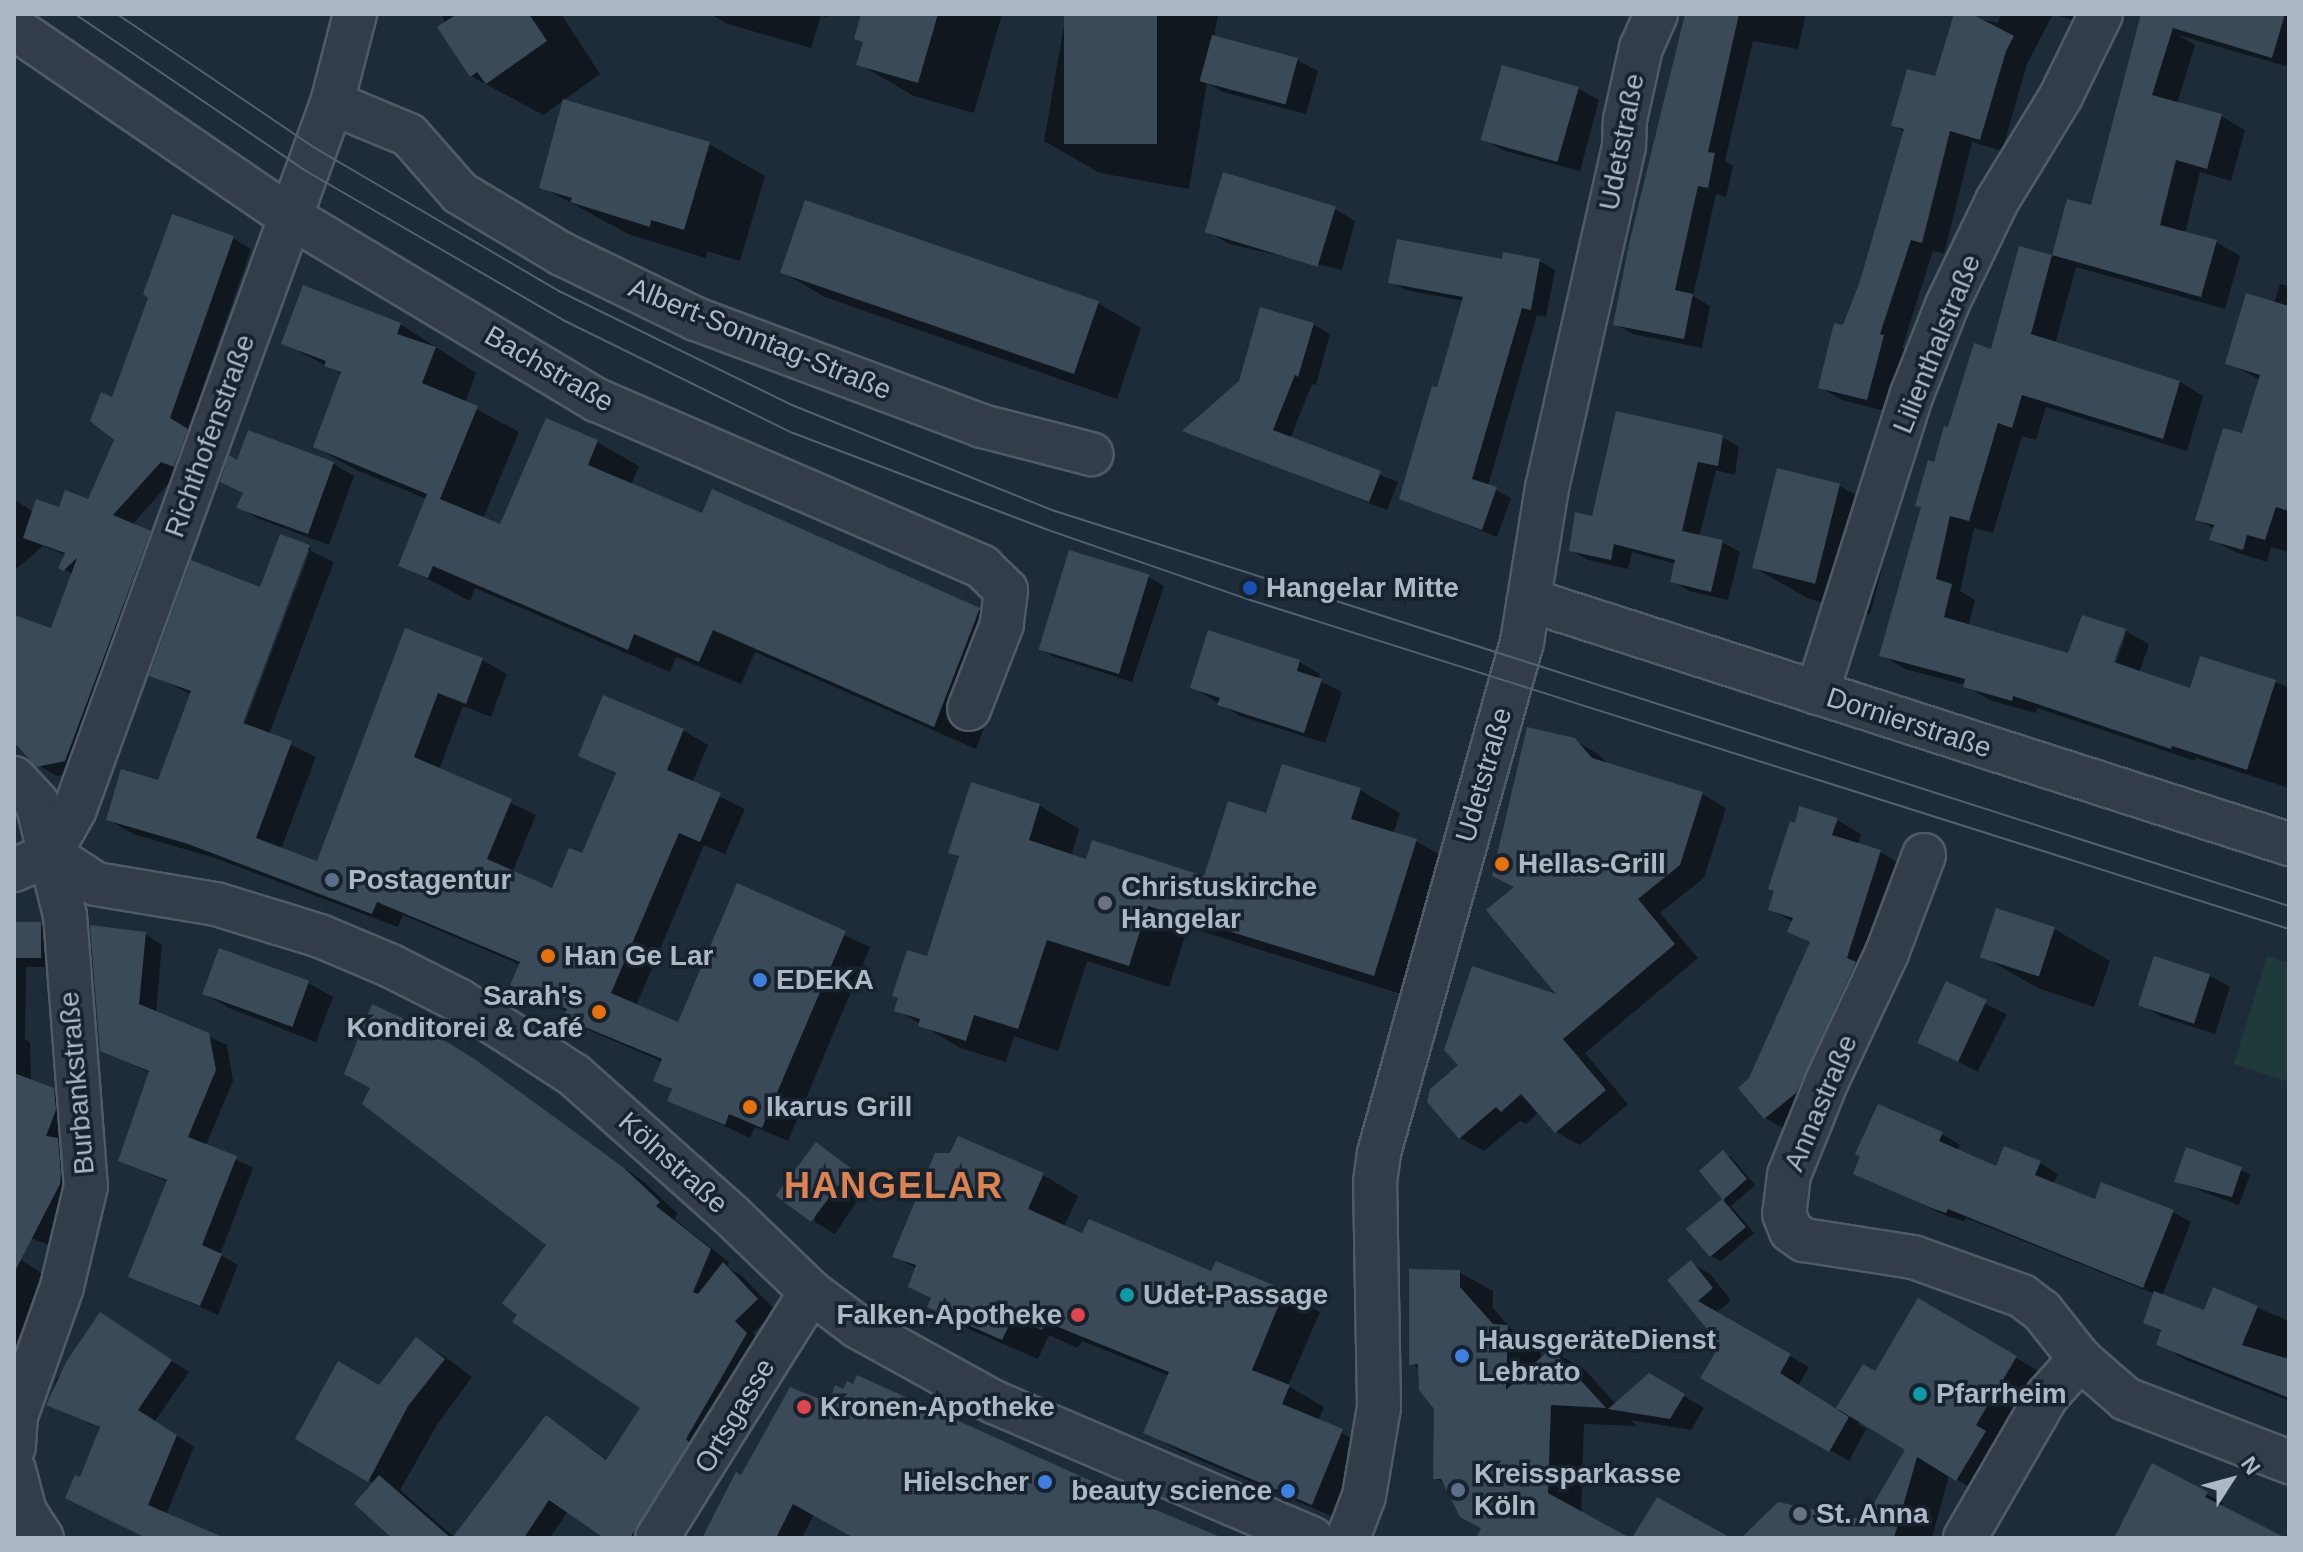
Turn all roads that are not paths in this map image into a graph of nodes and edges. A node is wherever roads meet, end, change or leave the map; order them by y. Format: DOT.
graph roads {
  1 [pos="355,14"];
  2 [pos="1656,14"];
  3 [pos="2101,14"];
  4 [pos="14,28"];
  5 [pos="332,103"];
  6 [pos="289,216"];
  7 [pos="1091,454"];
  8 [pos="1529,600"];
  9 [pos="1817,693"];
  10 [pos="969,709"];
  11 [pos="14,778"];
  12 [pos="2289,844"];
  13 [pos="1924,855"];
  14 [pos="32,862"];
  15 [pos="811,1292"];
  16 [pos="2080,1359"];
  17 [pos="14,1447"];
  18 [pos="2289,1462"];
  19 [pos="14,1470"];
  20 [pos="42,1538"];
  21 [pos="657,1538"];
  22 [pos="1312,1538"];
  23 [pos="1348,1538"];
  24 [pos="1965,1538"];
  1 -- 5 [label="street, Richthofenstraße"];
  2 -- 8 [label="street, Udetstraße"];
  3 -- 9 [label="street, Lilienthalstraße"];
  4 -- 6 [label="street, Bachstraße"];
  5 -- 6 [label="street, Richthofenstraße"];
  5 -- 7 [label="street, Albert-Sonntag-Straße"];
  6 -- 10 [label="street, Bachstraße"];
  6 -- 14 [label="street, Richthofenstraße"];
  8 -- 9 [label="street, Dornierstraße"];
  8 -- 23 [label="street, Udetstraße"];
  9 -- 12 [label="street, Dornierstraße"];
  11 -- 14 [label="street, Burbankstraße"];
  13 -- 16 [label="street, Annastraße"];
  14 -- 15 [label="street, Kölnstraße"];
  14 -- 17 [label="street, Burbankstraße"];
  15 -- 21 [label="street, Ortsgasse"];
  15 -- 22 [label="street, Kölnstraße"];
  16 -- 18 [label="street, Annastraße"];
  16 -- 24 [label="street"];
  19 -- 20 [label="street"];
}
